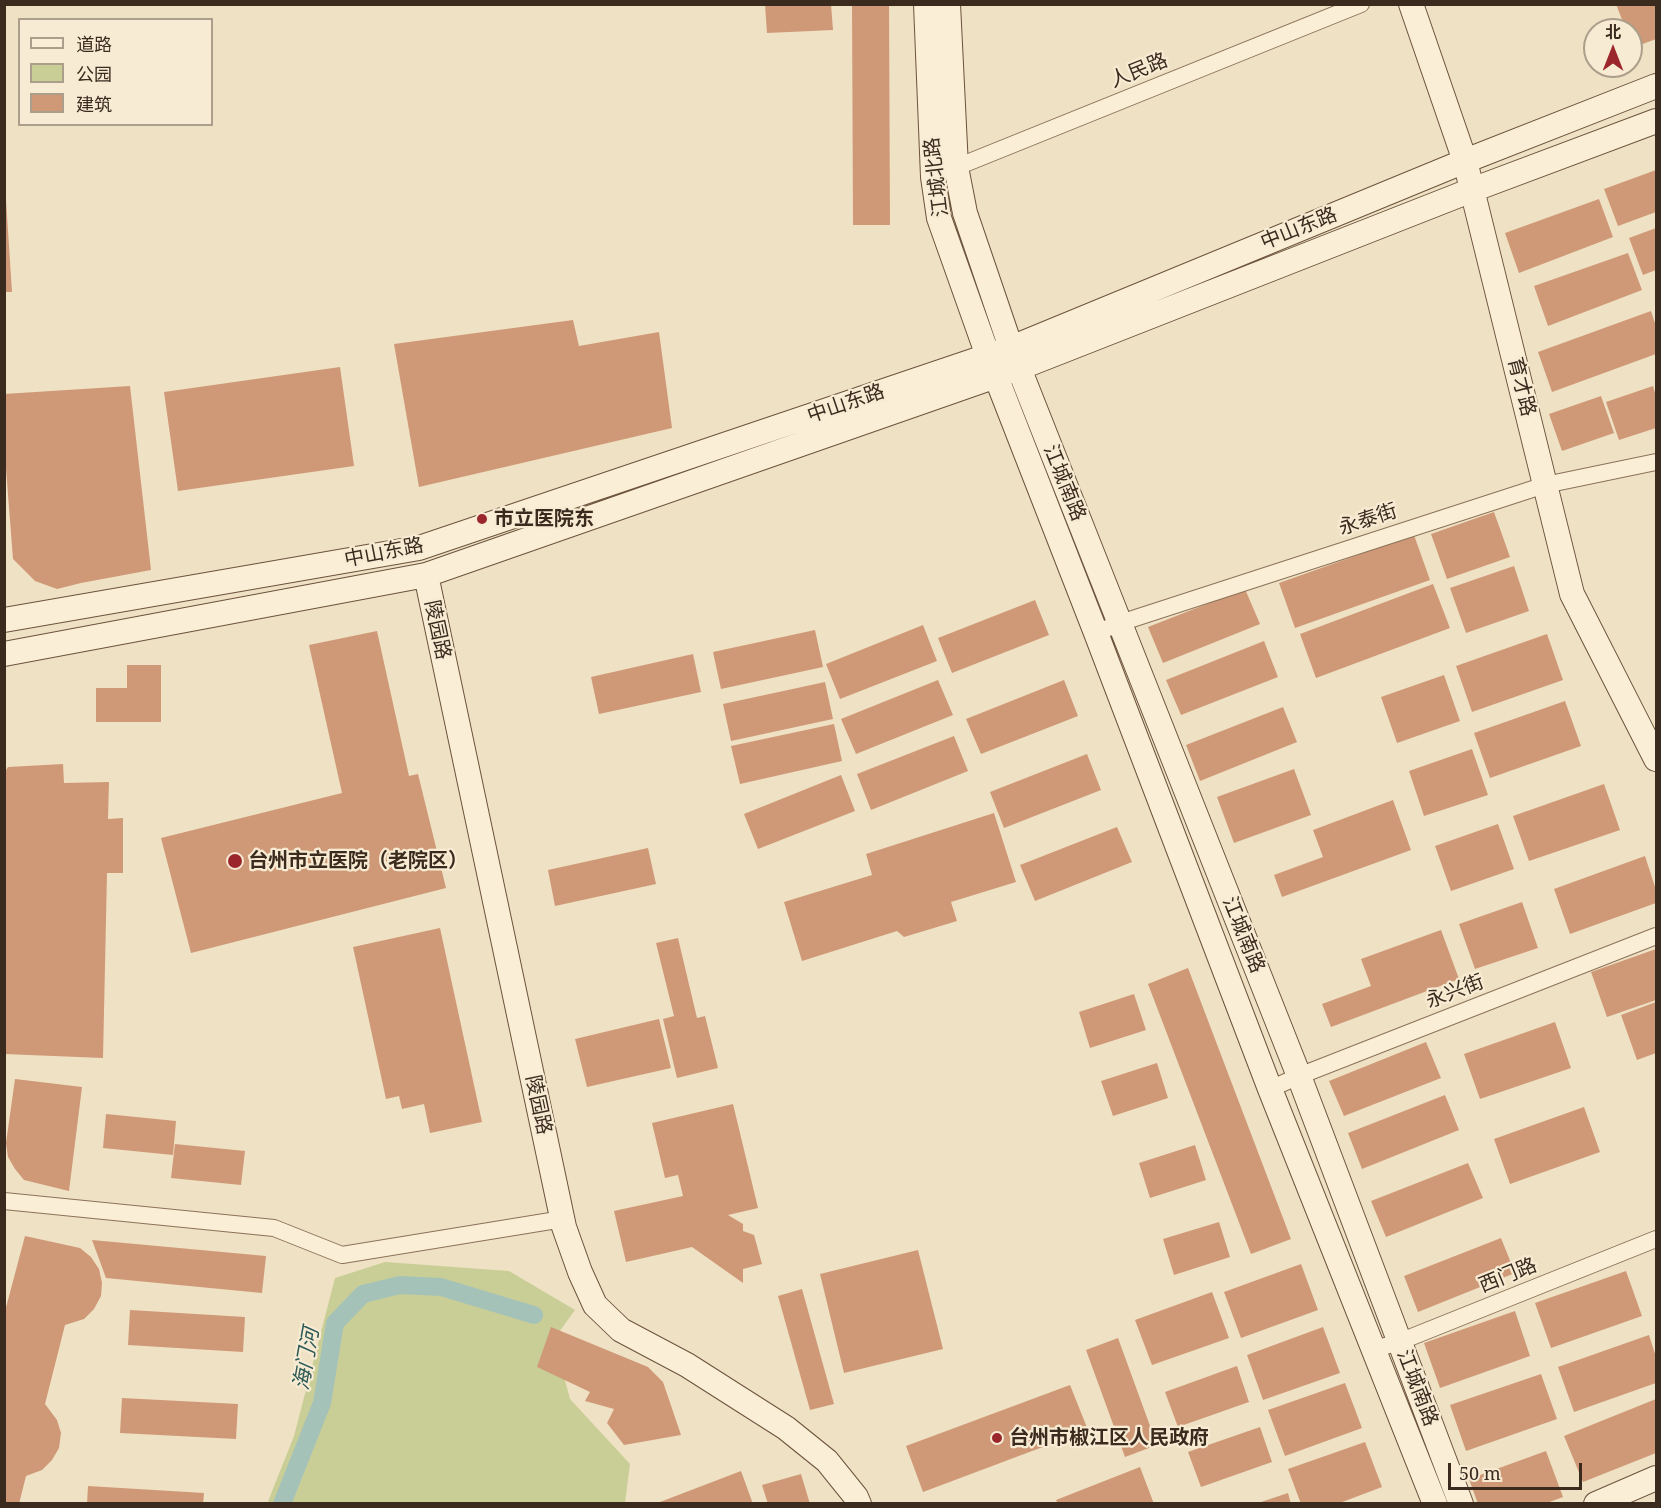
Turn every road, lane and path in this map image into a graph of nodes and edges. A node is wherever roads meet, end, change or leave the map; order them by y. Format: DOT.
graph roads {
  1 [pos="926,4"];
  2 [pos="948,4"];
  3 [pos="1361,4"];
  4 [pos="1411,4"];
  5 [pos="1656,86"];
  6 [pos="1656,121"];
  7 [pos="1465,161"];
  8 [pos="956,167"];
  9 [pos="933,177"];
  10 [pos="1472,190"];
  11 [pos="1015,358"];
  12 [pos="992,366"];
  13 [pos="1656,462"];
  14 [pos="1545,485"];
  15 [pos="426,575"];
  16 [pos="4,620"];
  17 [pos="1120,623"];
  18 [pos="1096,633"];
  19 [pos="4,654"];
  20 [pos="1656,759"];
  21 [pos="1656,936"];
  22 [pos="1299,1076"];
  23 [pos="1270,1089"];
  24 [pos="4,1201"];
  25 [pos="563,1219"];
  26 [pos="1656,1239"];
  27 [pos="1399,1342"];
  28 [pos="1375,1349"];
  29 [pos="1656,1478"];
  30 [pos="1656,1496"];
  31 [pos="859,1503"];
  32 [pos="1435,1503"];
  33 [pos="1461,1503"];
  34 [pos="1596,1503"];
  35 [pos="1639,1503"];
  1 -- 9 [label="main road, 江城北路"];
  2 -- 8 [label="main road, 江城北路"];
  3 -- 8 [label="street, 人民路"];
  4 -- 7 [label="main road, 育才路"];
  5 -- 7 [label="main road, 中山东路"];
  6 -- 10 [label="main road, 中山东路"];
  7 -- 10 [label="main road, 育才路"];
  7 -- 11 [label="main road, 中山东路"];
  8 -- 9 [label="street, 人民路"];
  8 -- 11 [label="main road, 江城北路"];
  9 -- 12 [label="main road, 江城北路"];
  10 -- 11 [label="main road, 中山东路"];
  10 -- 14 [label="main road, 育才路"];
  11 -- 12 [label="main road, 中山东路"];
  11 -- 17 [label="main road, 江城南路"];
  12 -- 15 [label="main road, 中山东路"];
  12 -- 16 [label="main road, 中山东路"];
  12 -- 18 [label="main road, 江城南路"];
  13 -- 14 [label="street, 永泰街"];
  14 -- 17 [label="street, 永泰街"];
  14 -- 20 [label="main road, 育才路"];
  15 -- 19 [label="main road, 中山东路"];
  15 -- 25 [label="main road, 陵园路"];
  17 -- 18 [label="street, 永泰街"];
  17 -- 22 [label="main road, 江城南路"];
  18 -- 23 [label="main road, 江城南路"];
  21 -- 22 [label="street, 永兴街"];
  22 -- 23 [label="street, 永兴街"];
  22 -- 27 [label="main road, 江城南路"];
  23 -- 28 [label="main road, 江城南路"];
  24 -- 25 [label="street"];
  25 -- 31 [label="main road, 陵园路"];
  26 -- 27 [label="street, 西门路"];
  27 -- 28 [label="street, 西门路"];
  27 -- 33 [label="main road, 江城南路"];
  28 -- 32 [label="main road, 江城南路"];
  29 -- 34 [label="main road"];
  30 -- 35 [label="main road"];
}
